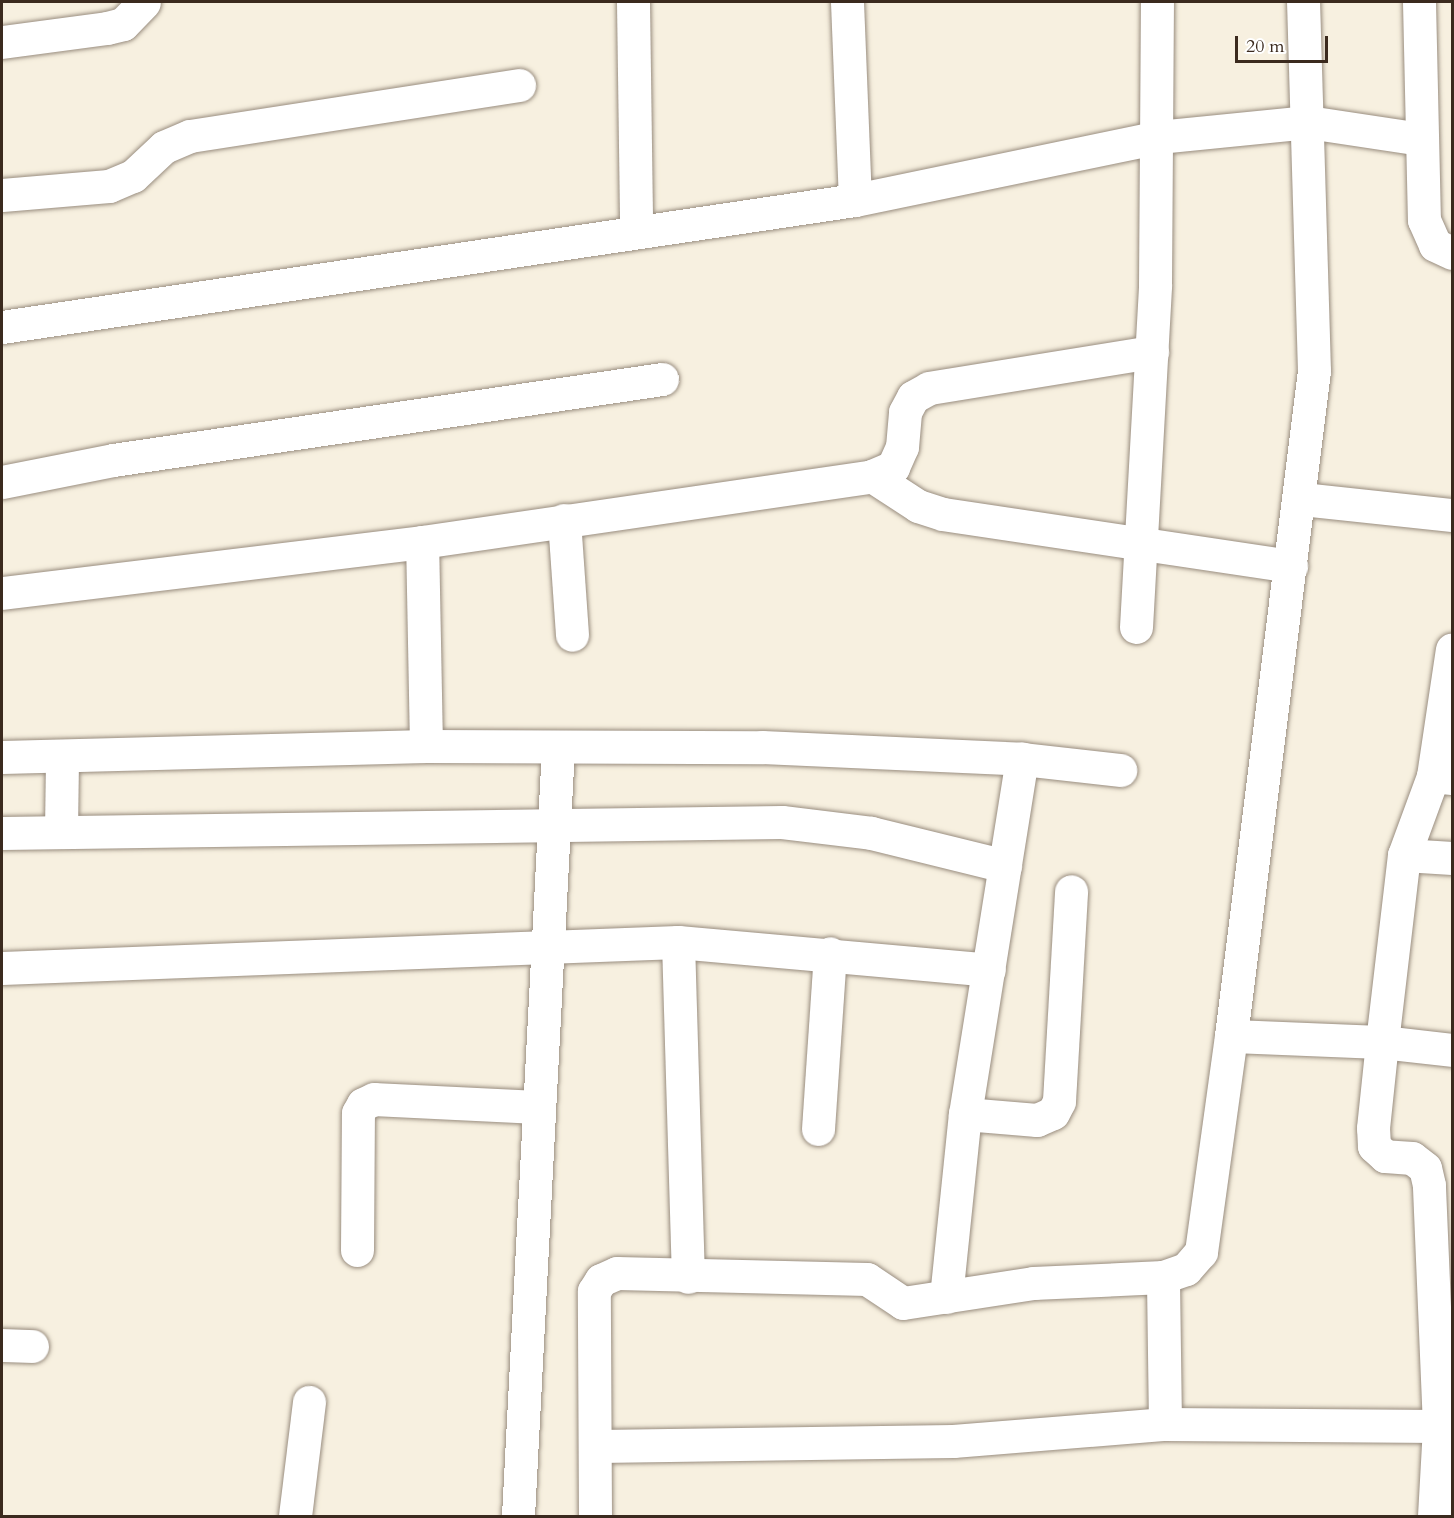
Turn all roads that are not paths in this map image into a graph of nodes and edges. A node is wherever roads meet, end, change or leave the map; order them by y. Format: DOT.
graph roads {
  1 [pos="144,2"];
  2 [pos="633,2"];
  3 [pos="847,2"];
  4 [pos="1157,2"];
  5 [pos="1303,2"];
  6 [pos="1419,2"];
  7 [pos="2,42"];
  8 [pos="519,85"];
  9 [pos="1308,122"];
  10 [pos="1158,137"];
  11 [pos="1420,139"];
  12 [pos="2,195"];
  13 [pos="855,200"];
  14 [pos="636,230"];
  15 [pos="1452,253"];
  16 [pos="2,327"];
  17 [pos="1152,352"];
  18 [pos="662,379"];
  19 [pos="872,476"];
  20 [pos="2,482"];
  21 [pos="1302,499"];
  22 [pos="1452,515"];
  23 [pos="564,520"];
  24 [pos="422,542"];
  25 [pos="1141,543"];
  26 [pos="1291,567"];
  27 [pos="2,593"];
  28 [pos="1136,627"];
  29 [pos="572,635"];
  30 [pos="1452,648"];
  31 [pos="426,746"];
  32 [pos="558,748"];
  33 [pos="2,757"];
  34 [pos="62,757"];
  35 [pos="1022,759"];
  36 [pos="1120,770"];
  37 [pos="1443,777"];
  38 [pos="554,826"];
  39 [pos="61,831"];
  40 [pos="2,832"];
  41 [pos="1404,855"];
  42 [pos="1452,858"];
  43 [pos="1005,866"];
  44 [pos="1071,891"];
  45 [pos="678,942"];
  46 [pos="544,943"];
  47 [pos="830,953"];
  48 [pos="2,968"];
  49 [pos="988,970"];
  50 [pos="1231,1036"];
  51 [pos="1382,1042"];
  52 [pos="1452,1050"];
  53 [pos="537,1107"];
  54 [pos="965,1114"];
  55 [pos="818,1129"];
  56 [pos="357,1250"];
  57 [pos="688,1277"];
  58 [pos="1163,1277"];
  59 [pos="946,1298"];
  60 [pos="309,1402"];
  61 [pos="1165,1424"];
  62 [pos="1439,1426"];
  63 [pos="598,1446"];
  64 [pos="295,1516"];
  65 [pos="518,1516"];
  66 [pos="595,1516"];
  67 [pos="1434,1516"];
  1 -- 7 [label="street"];
  2 -- 14 [label="street"];
  3 -- 13 [label="street"];
  4 -- 10 [label="street"];
  5 -- 9 [label="street"];
  6 -- 11 [label="street"];
  8 -- 12 [label="street"];
  9 -- 10 [label="street"];
  9 -- 11 [label="street"];
  9 -- 21 [label="street"];
  10 -- 13 [label="street"];
  10 -- 17 [label="street"];
  11 -- 15 [label="street"];
  13 -- 14 [label="street"];
  14 -- 16 [label="street"];
  17 -- 19 [label="street"];
  17 -- 25 [label="street"];
  18 -- 20 [label="street"];
  19 -- 23 [label="street"];
  19 -- 25 [label="street"];
  21 -- 22 [label="street"];
  21 -- 26 [label="street"];
  23 -- 24 [label="street"];
  23 -- 29 [label="street"];
  24 -- 27 [label="street"];
  24 -- 31 [label="street"];
  25 -- 26 [label="street"];
  25 -- 28 [label="street"];
  26 -- 50 [label="street"];
  30 -- 37 [label="street"];
  31 -- 32 [label="street"];
  31 -- 34 [label="street"];
  32 -- 35 [label="street"];
  32 -- 38 [label="street"];
  33 -- 34 [label="street"];
  34 -- 39 [label="street"];
  35 -- 36 [label="street"];
  35 -- 43 [label="street"];
  37 -- 41 [label="street"];
  38 -- 39 [label="street"];
  38 -- 43 [label="street"];
  38 -- 46 [label="street"];
  39 -- 40 [label="street"];
  41 -- 42 [label="street"];
  41 -- 51 [label="street"];
  43 -- 49 [label="street"];
  44 -- 54 [label="street"];
  45 -- 46 [label="street"];
  45 -- 47 [label="street"];
  45 -- 57 [label="street"];
  46 -- 48 [label="street"];
  46 -- 53 [label="street"];
  47 -- 49 [label="street"];
  47 -- 55 [label="street"];
  49 -- 54 [label="street"];
  50 -- 51 [label="street"];
  50 -- 58 [label="street"];
  51 -- 52 [label="street"];
  51 -- 62 [label="street"];
  53 -- 56 [label="street"];
  53 -- 65 [label="street"];
  54 -- 59 [label="street"];
  57 -- 59 [label="street"];
  57 -- 63 [label="street"];
  58 -- 59 [label="street"];
  58 -- 61 [label="street"];
  60 -- 64 [label="street"];
  61 -- 62 [label="street"];
  61 -- 63 [label="street"];
  62 -- 67 [label="street"];
  63 -- 66 [label="street"];
}
